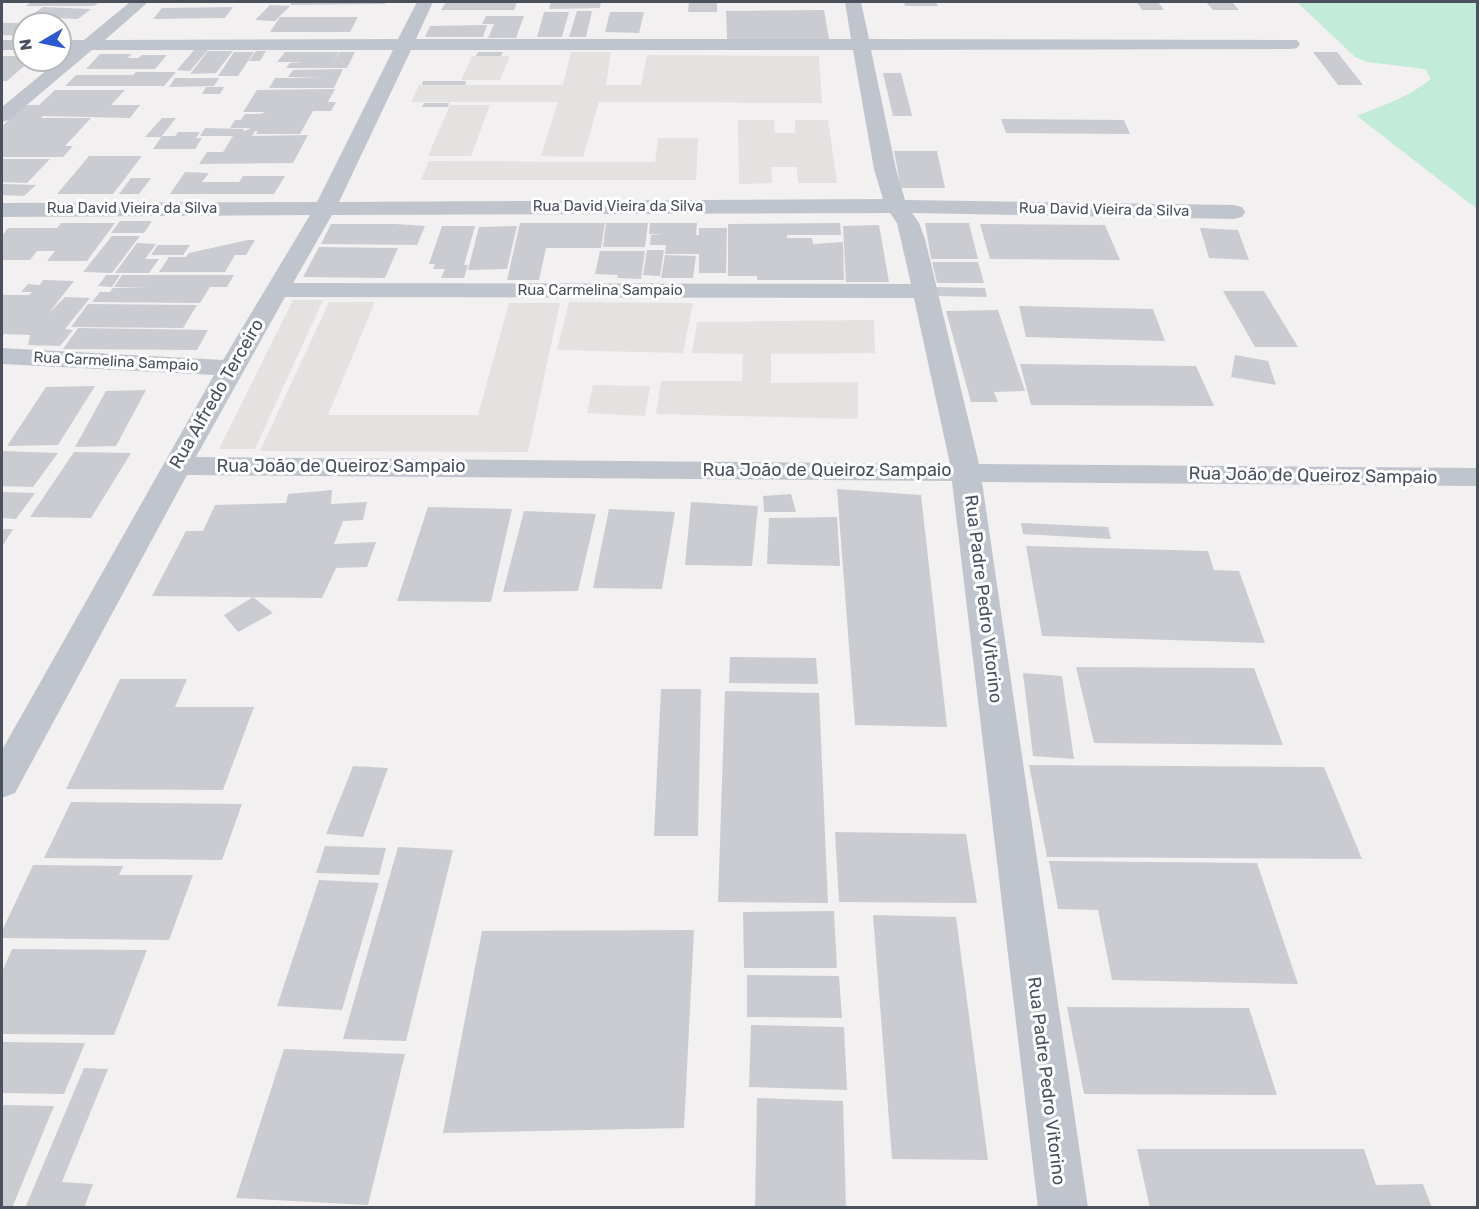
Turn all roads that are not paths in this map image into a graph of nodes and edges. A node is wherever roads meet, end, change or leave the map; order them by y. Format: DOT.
graph roads {
  1 [pos="140,2"];
  2 [pos="425,2"];
  3 [pos="853,2"];
  4 [pos="405,44"];
  5 [pos="862,44"];
  6 [pos="1291,44"];
  7 [pos="72,45"];
  8 [pos="87,45"];
  9 [pos="2,116"];
  10 [pos="896,206"];
  11 [pos="325,208"];
  12 [pos="2,210"];
  13 [pos="1234,212"];
  14 [pos="277,290"];
  15 [pos="924,291"];
  16 [pos="2,356"];
  17 [pos="231,368"];
  18 [pos="176,466"];
  19 [pos="966,472"];
  20 [pos="1478,477"];
  21 [pos="2,783"];
  22 [pos="1063,1208"];
  1 -- 8 [label="street"];
  2 -- 4 [label="street, Rua Alfredo Terceiro"];
  3 -- 5 [label="street, Rua Padre Pedro Vitorino"];
  4 -- 5 [label="street"];
  4 -- 8 [label="street"];
  4 -- 11 [label="street, Rua Alfredo Terceiro"];
  5 -- 6 [label="street"];
  5 -- 10 [label="street, Rua Padre Pedro Vitorino"];
  7 -- 8 [label="street"];
  8 -- 9 [label="street"];
  10 -- 11 [label="street, Rua David Vieira da Silva"];
  10 -- 13 [label="street, Rua David Vieira da Silva"];
  10 -- 15 [label="street, Rua Padre Pedro Vitorino"];
  11 -- 12 [label="street, Rua David Vieira da Silva"];
  11 -- 14 [label="street, Rua Alfredo Terceiro"];
  14 -- 15 [label="street, Rua Carmelina Sampaio"];
  14 -- 17 [label="street, Rua Alfredo Terceiro"];
  15 -- 19 [label="street, Rua Padre Pedro Vitorino"];
  16 -- 17 [label="street, Rua Carmelina Sampaio"];
  17 -- 18 [label="street, Rua Alfredo Terceiro"];
  18 -- 19 [label="street, Rua João de Queiroz Sampaio"];
  18 -- 21 [label="street, Rua Alfredo Terceiro"];
  19 -- 20 [label="street, Rua João de Queiroz Sampaio"];
  19 -- 22 [label="street, Rua Padre Pedro Vitorino"];
}
